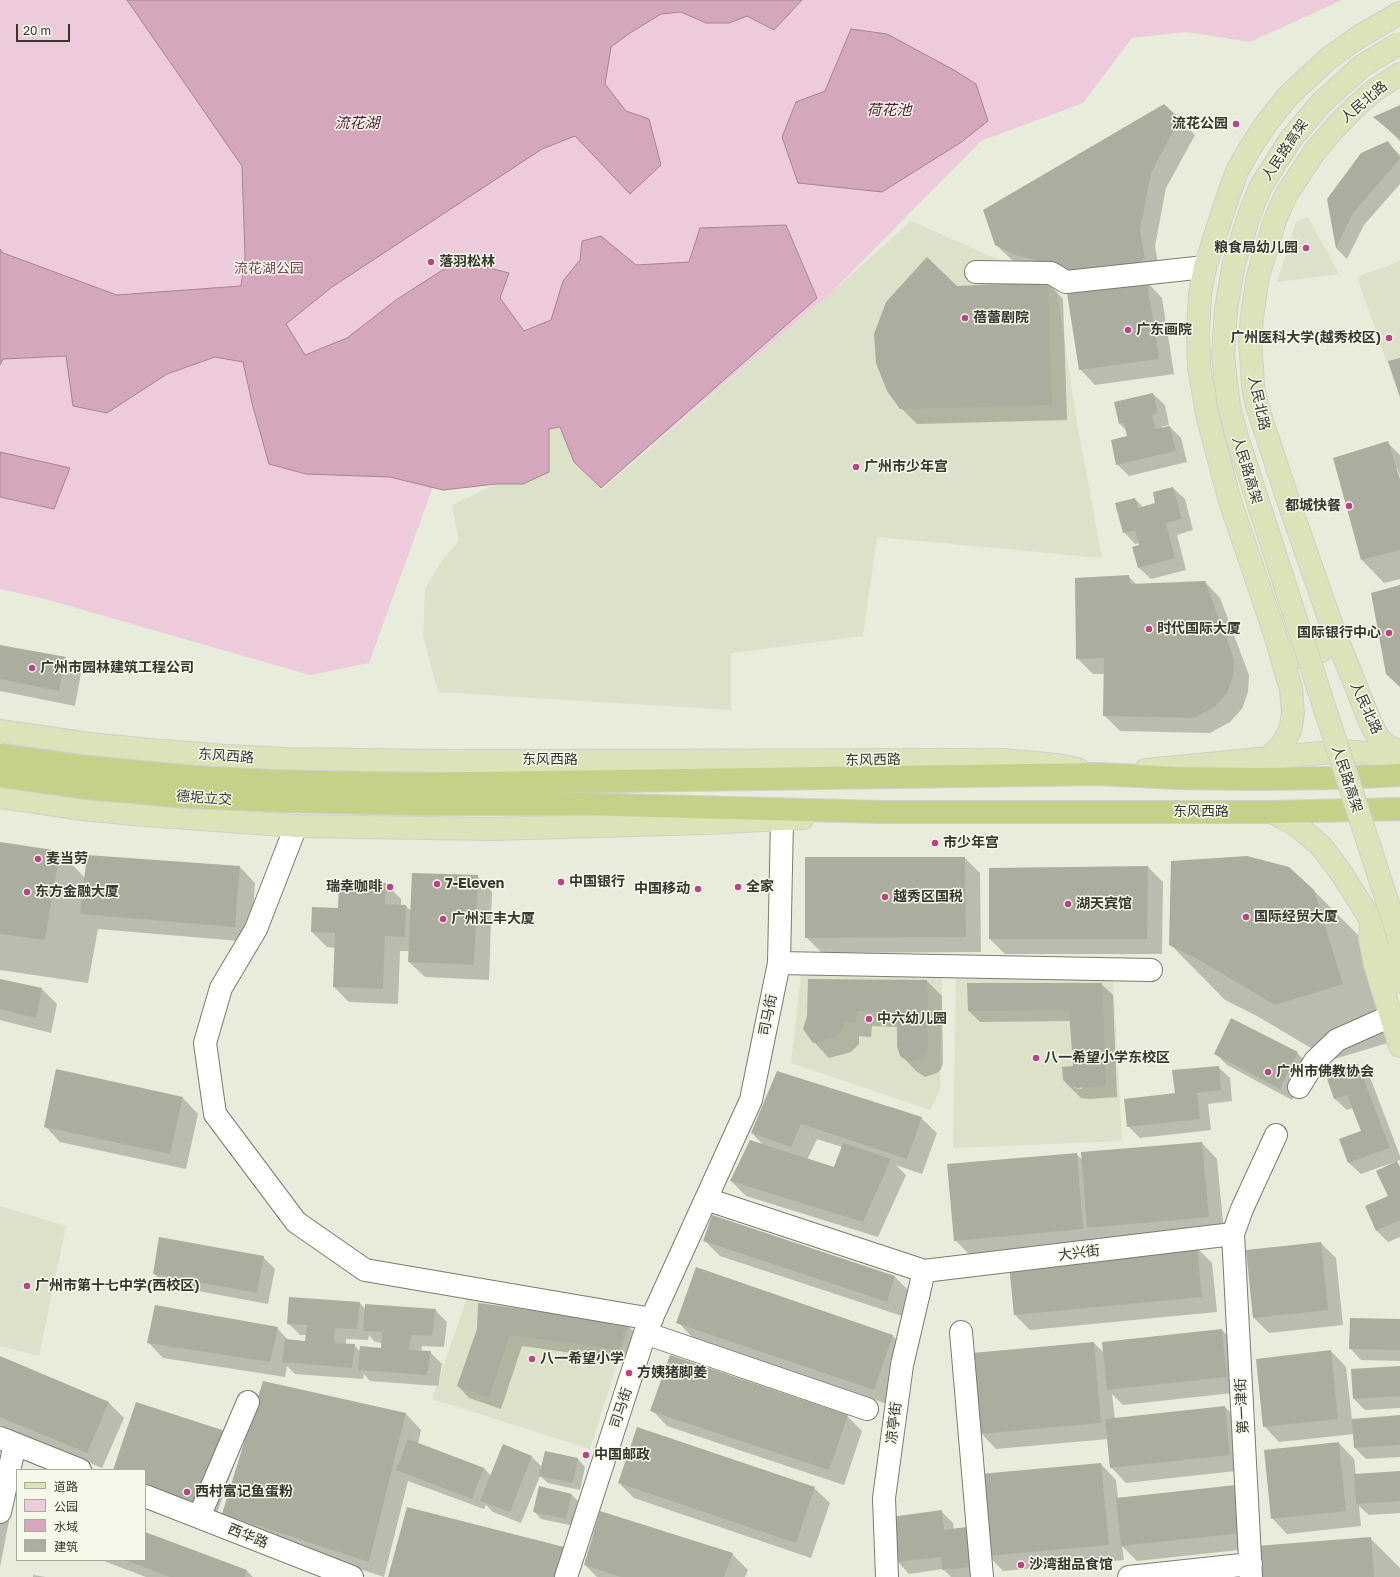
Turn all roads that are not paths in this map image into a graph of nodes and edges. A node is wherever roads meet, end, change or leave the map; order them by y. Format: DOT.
graph roads {
  1 [pos="1400,13"];
  2 [pos="1400,43"];
  3 [pos="1400,74"];
  4 [pos="1205,267"];
  5 [pos="976,272"];
  6 [pos="1333,629"];
  7 [pos="1274,632"];
  8 [pos="0,731"];
  9 [pos="42,738"];
  10 [pos="1400,751"];
  11 [pos="0,755"];
  12 [pos="1400,758"];
  13 [pos="1267,759"];
  14 [pos="1099,774"];
  15 [pos="1400,775"];
  16 [pos="0,776"];
  17 [pos="409,794"];
  18 [pos="0,797"];
  19 [pos="32,802"];
  20 [pos="1400,809"];
  21 [pos="882,812"];
  22 [pos="1272,812"];
  23 [pos="782,820"];
  24 [pos="296,826"];
  25 [pos="1400,912"];
  26 [pos="1372,920"];
  27 [pos="1400,941"];
  28 [pos="779,963"];
  29 [pos="1151,970"];
  30 [pos="1400,982"];
  31 [pos="1391,1016"];
  32 [pos="1400,1046"];
  33 [pos="1299,1087"];
  34 [pos="1276,1135"];
  35 [pos="706,1199"];
  36 [pos="1234,1234"];
  37 [pos="924,1271"];
  38 [pos="648,1326"];
  39 [pos="961,1332"];
  40 [pos="248,1402"];
  41 [pos="867,1409"];
  42 [pos="8,1441"];
  43 [pos="78,1469"];
  44 [pos="146,1496"];
  45 [pos="0,1512"];
  46 [pos="199,1517"];
  47 [pos="1251,1571"];
  48 [pos="570,1576"];
  49 [pos="352,1577"];
  50 [pos="888,1577"];
  51 [pos="982,1577"];
  52 [pos="1129,1577"];
  1 -- 4 [label="main road"];
  2 -- 27 [label="main road, 人民路高架, bridge"];
  3 -- 6 [label="main road, 人民北路"];
  4 -- 5 [label="street"];
  4 -- 7 [label="main road"];
  6 -- 7 [label="main road"];
  6 -- 10 [label="main road, 人民北路"];
  7 -- 13 [label="main road"];
  8 -- 9 [label="main road, 东风西路"];
  9 -- 14 [label="main road, 东风西路"];
  9 -- 19 [label="street"];
  11 -- 17 [label="highway, 德坭立交, bridge"];
  12 -- 13 [label="main road"];
  13 -- 14 [label="main road"];
  14 -- 15 [label="highway, 东风西路"];
  14 -- 17 [label="highway, 东风西路"];
  16 -- 17 [label="highway, 德坭立交, bridge"];
  17 -- 21 [label="highway, 东风西路"];
  18 -- 19 [label="main road, 东风西路"];
  19 -- 24 [label="main road, 东风西路"];
  20 -- 22 [label="highway, 东风西路"];
  21 -- 22 [label="highway, 东风西路"];
  21 -- 23 [label="main road, 东风西路"];
  22 -- 26 [label="main road"];
  23 -- 24 [label="main road, 东风西路"];
  23 -- 28 [label="street, 司马街"];
  24 -- 38 [label="street"];
  25 -- 26 [label="main road"];
  26 -- 30 [label="main road"];
  26 -- 31 [label="main road"];
  28 -- 29 [label="street"];
  28 -- 35 [label="street, 司马街"];
  31 -- 32 [label="main road"];
  31 -- 33 [label="street"];
  34 -- 36 [label="street"];
  35 -- 37 [label="street"];
  35 -- 38 [label="street, 司马街"];
  36 -- 37 [label="street, 大兴街"];
  36 -- 47 [label="street, 第一津街"];
  37 -- 50 [label="street, 凉亭街"];
  38 -- 41 [label="street"];
  38 -- 48 [label="street, 司马街"];
  39 -- 51 [label="street"];
  40 -- 46 [label="street"];
  42 -- 43 [label="street"];
  42 -- 45 [label="street"];
  44 -- 46 [label="street, 西华路"];
  46 -- 49 [label="street, 西华路"];
  47 -- 52 [label="street"];
}
